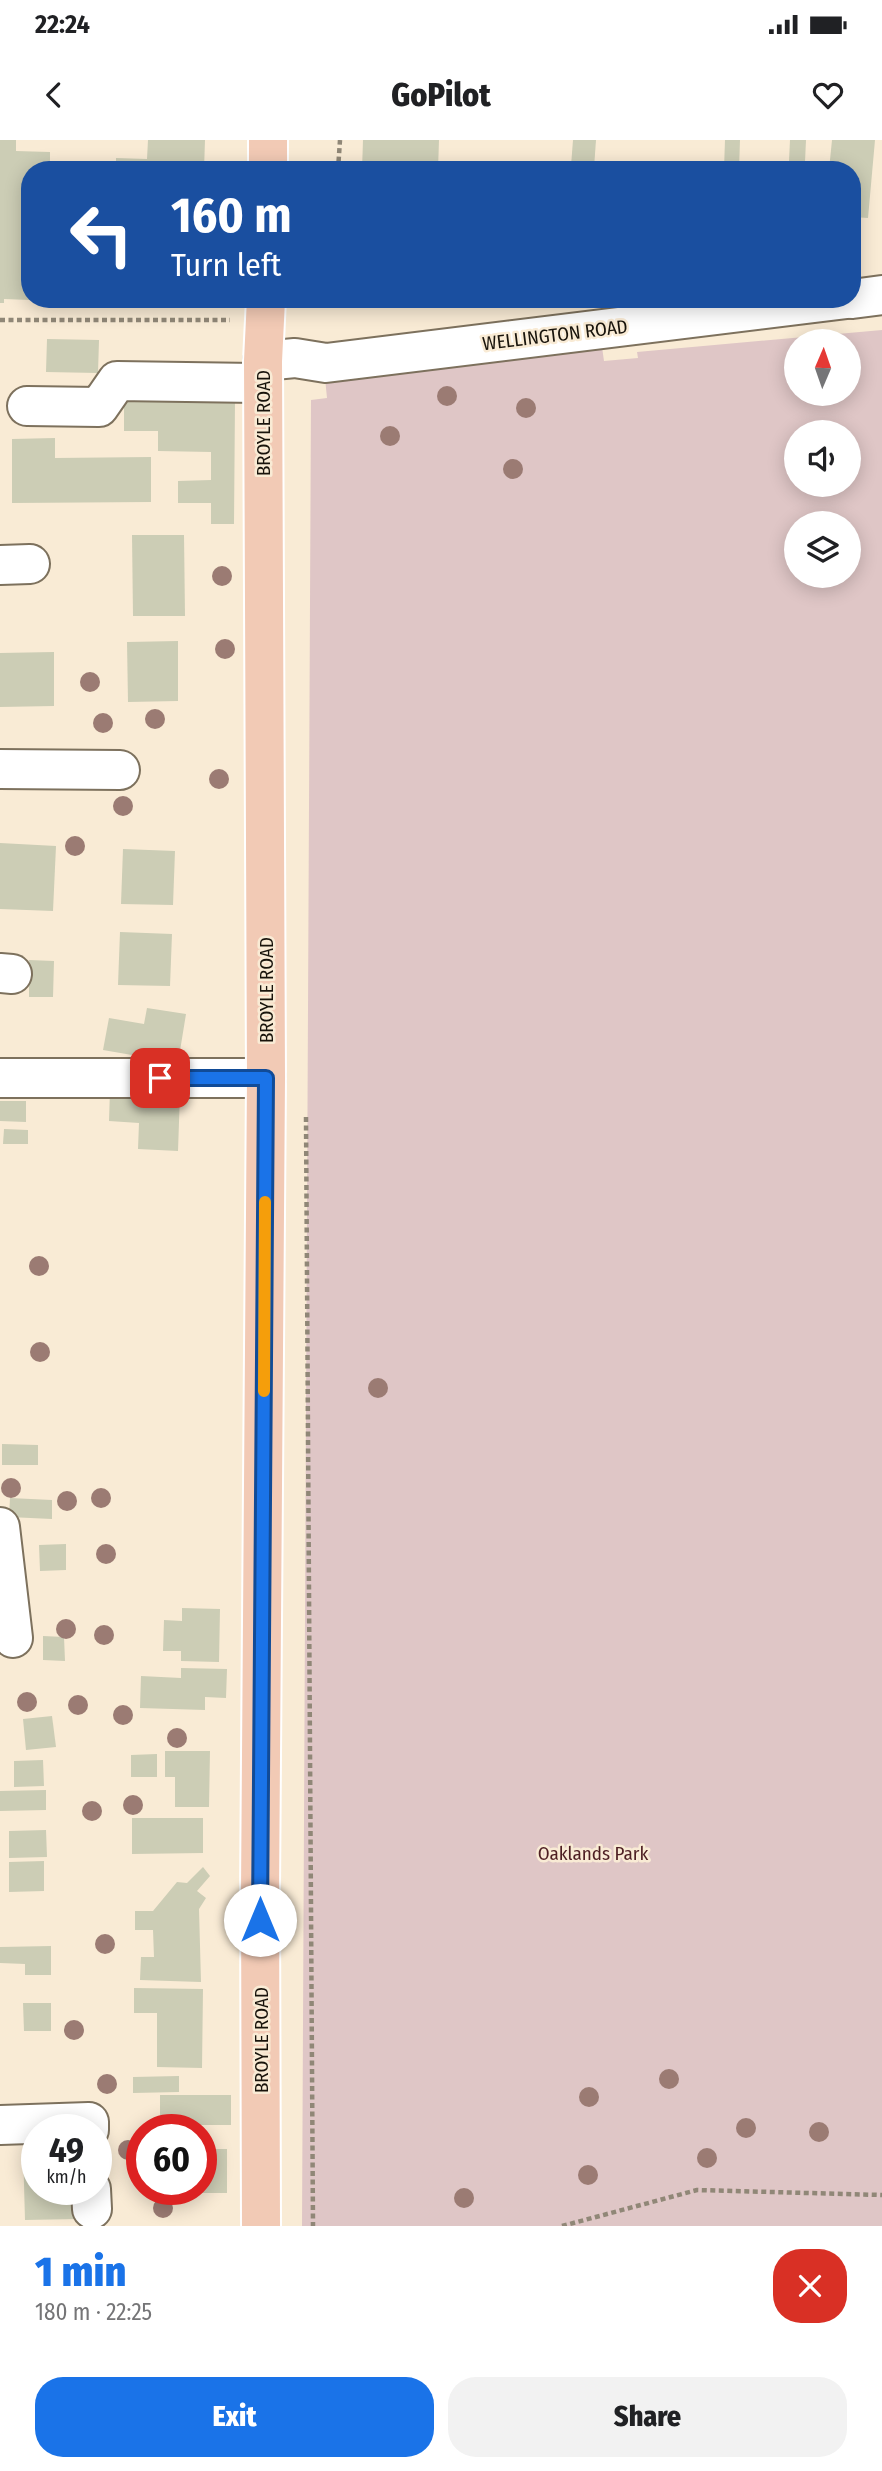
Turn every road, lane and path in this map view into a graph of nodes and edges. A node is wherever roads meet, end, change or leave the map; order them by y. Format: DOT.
graph roads {
  1 [pos="268,140"];
  2 [pos="340,140"];
  3 [pos="268,161"];
  4 [pos="339,161"];
  5 [pos="882,295"];
  6 [pos="861,298"];
  7 [pos="774,308"];
  8 [pos="266,310"];
  9 [pos="0,320"];
  10 [pos="263,372"];
  11 [pos="27,406"];
  12 [pos="0,769"];
  13 [pos="120,770"];
  14 [pos="0,1078"];
  15 [pos="266,1078"];
  16 [pos="306,1111"];
  17 [pos="0,1527"];
  18 [pos="13,1638"];
  19 [pos="0,2124"];
  20 [pos="21,2124"];
  21 [pos="882,2195"];
  22 [pos="261,2226"];
  23 [pos="313,2226"];
  24 [pos="562,2226"];
  1 -- 3 [label="main road"];
  2 -- 4 [label="path"];
  5 -- 6 [label="street"];
  7 -- 10 [label="street, WELLINGTON ROAD"];
  8 -- 9 [label="path"];
  8 -- 10 [label="main road, BROYLE ROAD"];
  10 -- 11 [label="street, WELLINGTON ROAD"];
  10 -- 15 [label="main road, BROYLE ROAD"];
  12 -- 13 [label="street"];
  14 -- 15 [label="street"];
  15 -- 22 [label="main road, BROYLE ROAD"];
  16 -- 23 [label="path"];
  17 -- 18 [label="street"];
  19 -- 20 [label="street"];
  21 -- 24 [label="path"];
}
